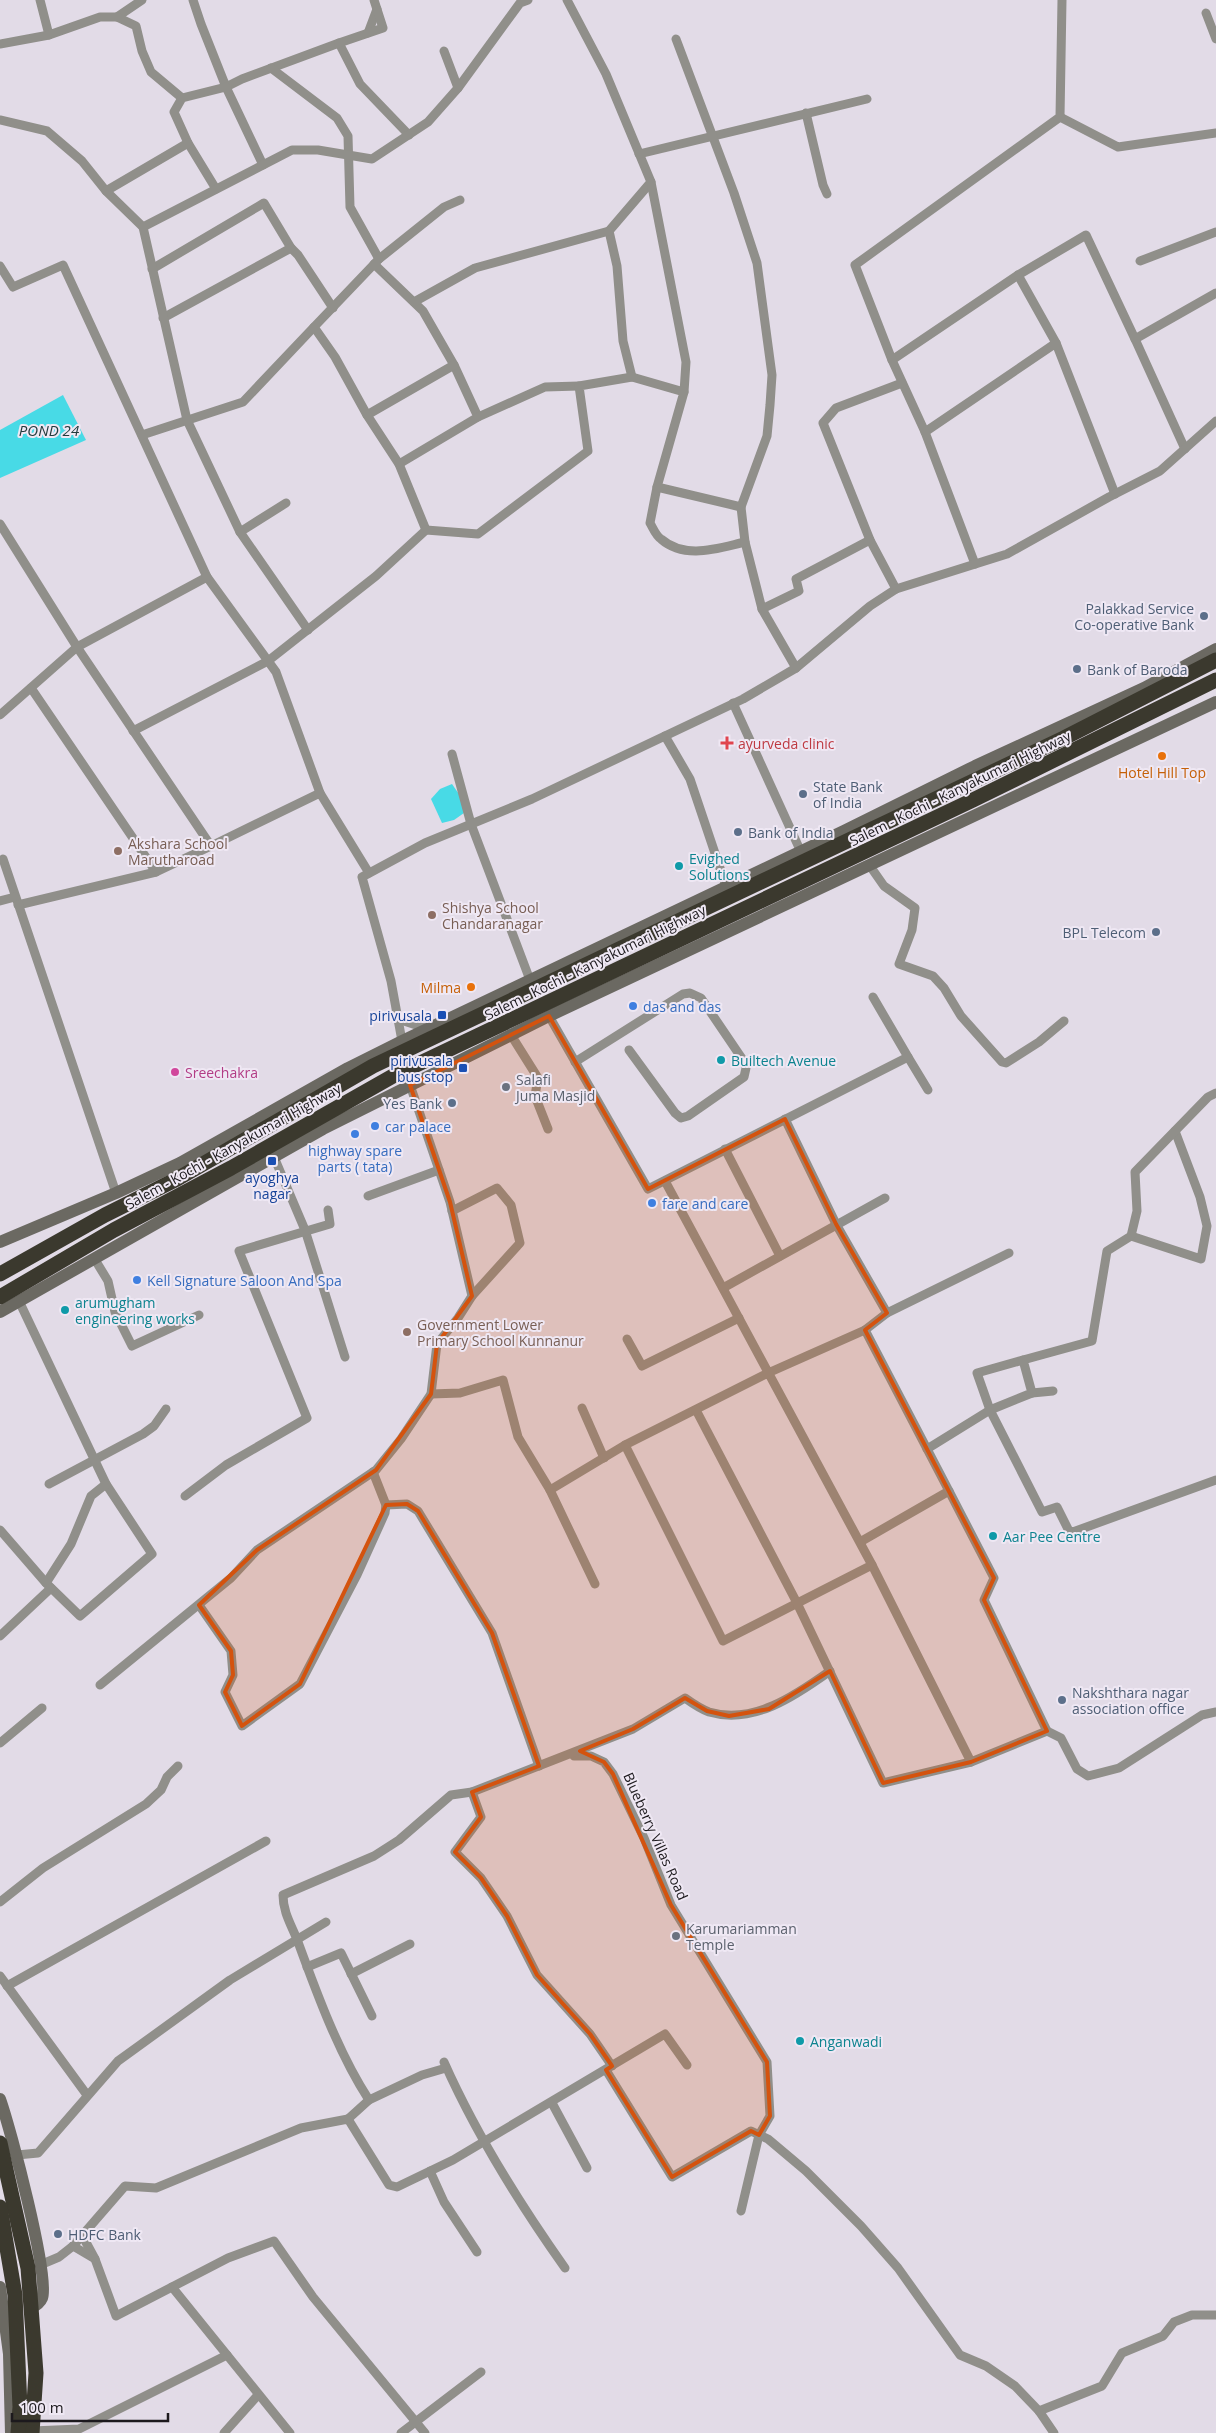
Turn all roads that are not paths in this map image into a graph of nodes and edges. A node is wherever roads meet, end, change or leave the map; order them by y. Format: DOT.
graph roads {
  1 [pos="40,0"];
  2 [pos="142,0"];
  3 [pos="194,0"];
  4 [pos="528,0"];
  5 [pos="567,0"];
  6 [pos="1062,0"];
  7 [pos="376,5"];
  8 [pos="1206,14"];
  9 [pos="117,17"];
  10 [pos="49,35"];
  11 [pos="676,39"];
  12 [pos="1216,39"];
  13 [pos="339,43"];
  14 [pos="0,44"];
  15 [pos="444,51"];
  16 [pos="271,68"];
  17 [pos="226,87"];
  18 [pos="458,88"];
  19 [pos="182,98"];
  20 [pos="867,99"];
  21 [pos="806,113"];
  22 [pos="1060,118"];
  23 [pos="0,120"];
  24 [pos="1216,133"];
  25 [pos="409,135"];
  26 [pos="712,136"];
  27 [pos="188,143"];
  28 [pos="639,154"];
  29 [pos="347,156"];
  30 [pos="263,165"];
  31 [pos="651,182"];
  32 [pos="216,189"];
  33 [pos="106,191"];
  34 [pos="827,194"];
  35 [pos="460,200"];
  36 [pos="143,227"];
  37 [pos="609,231"];
  38 [pos="1216,232"];
  39 [pos="291,248"];
  40 [pos="1140,261"];
  41 [pos="377,262"];
  42 [pos="0,266"];
  43 [pos="152,269"];
  44 [pos="1018,275"];
  45 [pos="1216,293"];
  46 [pos="414,302"];
  47 [pos="333,308"];
  48 [pos="163,318"];
  49 [pos="314,328"];
  50 [pos="1135,339"];
  51 [pos="1056,343"];
  52 [pos="892,360"];
  53 [pos="454,365"];
  54 [pos="632,377"];
  55 [pos="902,383"];
  56 [pos="578,386"];
  57 [pos="684,392"];
  58 [pos="367,415"];
  59 [pos="478,417"];
  60 [pos="187,420"];
  61 [pos="1216,421"];
  62 [pos="925,432"];
  63 [pos="142,435"];
  64 [pos="1185,449"];
  65 [pos="399,464"];
  66 [pos="657,487"];
  67 [pos="1115,494"];
  68 [pos="286,503"];
  69 [pos="741,507"];
  70 [pos="0,524"];
  71 [pos="426,530"];
  72 [pos="240,532"];
  73 [pos="870,540"];
  74 [pos="745,542"];
  75 [pos="975,564"];
  76 [pos="207,577"];
  77 [pos="896,589"];
  78 [pos="762,609"];
  79 [pos="308,630"];
  80 [pos="77,647"];
  81 [pos="1216,650"];
  82 [pos="1216,660"];
  83 [pos="268,661"];
  84 [pos="796,668"];
  85 [pos="1216,680"];
  86 [pos="31,688"];
  87 [pos="1216,702"];
  88 [pos="733,703"];
  89 [pos="0,715"];
  90 [pos="133,731"];
  91 [pos="665,736"];
  92 [pos="452,754"];
  93 [pos="320,792"];
  94 [pos="471,824"];
  95 [pos="210,846"];
  96 [pos="801,852"];
  97 [pos="3,859"];
  98 [pos="870,866"];
  99 [pos="156,872"];
  100 [pos="369,873"];
  101 [pos="726,886"];
  102 [pos="0,901"];
  103 [pos="17,901"];
  104 [pos="530,980"];
  105 [pos="873,997"];
  106 [pos="549,1016"];
  107 [pos="398,1019"];
  108 [pos="1064,1021"];
  109 [pos="428,1028"];
  110 [pos="511,1035"];
  111 [pos="402,1041"];
  112 [pos="629,1050"];
  113 [pos="908,1057"];
  114 [pos="575,1062"];
  115 [pos="410,1085"];
  116 [pos="928,1090"];
  117 [pos="1216,1093"];
  118 [pos="785,1119"];
  119 [pos="548,1129"];
  120 [pos="1174,1131"];
  121 [pos="725,1149"];
  122 [pos="274,1157"];
  123 [pos="439,1170"];
  124 [pos="665,1180"];
  125 [pos="116,1194"];
  126 [pos="368,1196"];
  127 [pos="885,1198"];
  128 [pos="328,1210"];
  129 [pos="452,1211"];
  130 [pos="836,1224"];
  131 [pos="305,1230"];
  132 [pos="1131,1236"];
  133 [pos="0,1242"];
  134 [pos="1009,1253"];
  135 [pos="780,1256"];
  136 [pos="94,1258"];
  137 [pos="0,1274"];
  138 [pos="723,1288"];
  139 [pos="472,1296"];
  140 [pos="0,1297"];
  141 [pos="19,1301"];
  142 [pos="0,1312"];
  143 [pos="199,1314"];
  144 [pos="887,1314"];
  145 [pos="739,1318"];
  146 [pos="865,1330"];
  147 [pos="627,1339"];
  148 [pos="345,1357"];
  149 [pos="1023,1360"];
  150 [pos="768,1373"];
  151 [pos="1052,1391"];
  152 [pos="1032,1393"];
  153 [pos="431,1394"];
  154 [pos="582,1408"];
  155 [pos="166,1409"];
  156 [pos="696,1410"];
  157 [pos="990,1410"];
  158 [pos="625,1445"];
  159 [pos="927,1449"];
  160 [pos="604,1458"];
  161 [pos="96,1460"];
  162 [pos="373,1472"];
  163 [pos="1216,1480"];
  164 [pos="49,1484"];
  165 [pos="106,1484"];
  166 [pos="550,1490"];
  167 [pos="949,1491"];
  168 [pos="185,1496"];
  169 [pos="386,1505"];
  170 [pos="2,1536"];
  171 [pos="860,1542"];
  172 [pos="872,1565"];
  173 [pos="595,1584"];
  174 [pos="48,1585"];
  175 [pos="797,1603"];
  176 [pos="199,1605"];
  177 [pos="0,1636"];
  178 [pos="830,1671"];
  179 [pos="100,1684"];
  180 [pos="42,1708"];
  181 [pos="1216,1712"];
  182 [pos="1047,1732"];
  183 [pos="0,1743"];
  184 [pos="569,1756"];
  185 [pos="971,1762"];
  186 [pos="178,1766"];
  187 [pos="539,1766"];
  188 [pos="472,1792"];
  189 [pos="266,1841"];
  190 [pos="0,1902"];
  191 [pos="326,1922"];
  192 [pos="297,1940"];
  193 [pos="410,1944"];
  194 [pos="306,1967"];
  195 [pos="351,1974"];
  196 [pos="0,1976"];
  197 [pos="7,1986"];
  198 [pos="372,2016"];
  199 [pos="688,2065"];
  200 [pos="609,2068"];
  201 [pos="87,2095"];
  202 [pos="0,2099"];
  203 [pos="369,2100"];
  204 [pos="552,2103"];
  205 [pos="348,2119"];
  206 [pos="759,2135"];
  207 [pos="485,2142"];
  208 [pos="0,2144"];
  209 [pos="17,2156"];
  210 [pos="587,2168"];
  211 [pos="430,2171"];
  212 [pos="0,2207"];
  213 [pos="741,2211"];
  214 [pos="82,2235"];
  215 [pos="73,2246"];
  216 [pos="477,2252"];
  217 [pos="95,2259"];
  218 [pos="40,2265"];
  219 [pos="564,2268"];
  220 [pos="172,2287"];
  221 [pos="0,2292"];
  222 [pos="31,2308"];
  223 [pos="1216,2315"];
  224 [pos="227,2355"];
  225 [pos="481,2372"];
  226 [pos="258,2395"];
  227 [pos="1039,2411"];
  228 [pos="415,2422"];
  229 [pos="27,2432"];
  230 [pos="11,2433"];
  231 [pos="224,2433"];
  232 [pos="290,2433"];
  233 [pos="401,2433"];
  234 [pos="424,2433"];
  235 [pos="1054,2433"];
  1 -- 10 [label="street"];
  2 -- 9 [label="street"];
  3 -- 17 [label="street"];
  4 -- 18 [label="street"];
  5 -- 28 [label="street"];
  6 -- 22 [label="street"];
  7 -- 13 [label="street"];
  8 -- 12 [label="street"];
  9 -- 10 [label="street"];
  9 -- 19 [label="street"];
  10 -- 14 [label="street"];
  11 -- 26 [label="street"];
  13 -- 16 [label="street"];
  13 -- 25 [label="street"];
  15 -- 18 [label="street"];
  16 -- 17 [label="street"];
  16 -- 29 [label="street"];
  17 -- 19 [label="street"];
  17 -- 30 [label="street"];
  18 -- 25 [label="street"];
  19 -- 27 [label="street"];
  20 -- 21 [label="street"];
  21 -- 26 [label="street"];
  21 -- 34 [label="street"];
  22 -- 24 [label="street"];
  22 -- 52 [label="street"];
  23 -- 33 [label="street"];
  25 -- 29 [label="street"];
  26 -- 28 [label="street"];
  26 -- 69 [label="street"];
  27 -- 32 [label="street"];
  27 -- 33 [label="street"];
  28 -- 31 [label="street"];
  29 -- 30 [label="street"];
  29 -- 41 [label="street"];
  30 -- 32 [label="street"];
  31 -- 37 [label="street"];
  31 -- 57 [label="street"];
  32 -- 36 [label="street"];
  33 -- 36 [label="street"];
  35 -- 41 [label="street"];
  36 -- 43 [label="street"];
  37 -- 46 [label="street"];
  37 -- 54 [label="street"];
  38 -- 40 [label="street"];
  39 -- 43 [label="street"];
  39 -- 47 [label="street"];
  39 -- 48 [label="street"];
  41 -- 46 [label="street"];
  41 -- 47 [label="street"];
  42 -- 63 [label="street"];
  43 -- 48 [label="street"];
  44 -- 50 [label="street"];
  44 -- 51 [label="street"];
  44 -- 52 [label="street"];
  45 -- 50 [label="street"];
  46 -- 53 [label="street"];
  47 -- 49 [label="street"];
  48 -- 60 [label="street"];
  49 -- 58 [label="street"];
  49 -- 60 [label="street"];
  50 -- 64 [label="street"];
  51 -- 62 [label="street"];
  51 -- 67 [label="street"];
  52 -- 55 [label="street"];
  53 -- 58 [label="street"];
  53 -- 59 [label="street"];
  54 -- 56 [label="street"];
  54 -- 57 [label="street"];
  55 -- 62 [label="street"];
  55 -- 73 [label="street"];
  56 -- 59 [label="street"];
  56 -- 71 [label="street"];
  57 -- 66 [label="street"];
  58 -- 65 [label="street"];
  59 -- 65 [label="street"];
  60 -- 63 [label="street"];
  60 -- 72 [label="street"];
  61 -- 64 [label="street"];
  62 -- 75 [label="street"];
  63 -- 76 [label="street"];
  64 -- 67 [label="street"];
  65 -- 71 [label="street"];
  66 -- 69 [label="street"];
  66 -- 74 [label="street"];
  67 -- 75 [label="street"];
  68 -- 72 [label="street"];
  69 -- 74 [label="street"];
  70 -- 80 [label="street"];
  71 -- 79 [label="street"];
  72 -- 79 [label="street"];
  73 -- 77 [label="street"];
  73 -- 78 [label="street"];
  74 -- 78 [label="street"];
  75 -- 77 [label="street"];
  76 -- 80 [label="street"];
  76 -- 83 [label="street"];
  77 -- 84 [label="street"];
  78 -- 84 [label="street"];
  79 -- 83 [label="street"];
  80 -- 86 [label="street"];
  80 -- 90 [label="street"];
  81 -- 96 [label="street"];
  82 -- 137 [label="highway, Salem - Kochi - Kanyakumari Highway"];
  83 -- 90 [label="street"];
  83 -- 93 [label="street"];
  84 -- 88 [label="street"];
  85 -- 140 [label="highway, Salem - Kochi - Kanyakumari Highway"];
  86 -- 89 [label="street"];
  86 -- 99 [label="street"];
  87 -- 98 [label="street"];
  88 -- 91 [label="street"];
  88 -- 96 [label="street"];
  90 -- 95 [label="street"];
  91 -- 94 [label="street"];
  91 -- 101 [label="street"];
  92 -- 94 [label="street"];
  93 -- 95 [label="street"];
  93 -- 100 [label="street"];
  94 -- 100 [label="street"];
  94 -- 104 [label="street"];
  95 -- 99 [label="street"];
  96 -- 101 [label="street"];
  97 -- 103 [label="street"];
  98 -- 106 [label="street"];
  98 -- 108 [label="street"];
  99 -- 103 [label="street"];
  100 -- 107 [label="street"];
  101 -- 104 [label="street"];
  102 -- 103 [label="street"];
  103 -- 125 [label="street"];
  104 -- 109 [label="street"];
  105 -- 113 [label="street"];
  106 -- 110 [label="street"];
  106 -- 114 [label="street"];
  107 -- 109 [label="street"];
  107 -- 111 [label="street"];
  109 -- 111 [label="street"];
  110 -- 115 [label="street"];
  110 -- 119 [label="street"];
  111 -- 125 [label="street"];
  112 -- 114 [label="street"];
  113 -- 116 [label="street"];
  113 -- 118 [label="street"];
  114 -- 124 [label="street"];
  115 -- 122 [label="street"];
  115 -- 123 [label="street"];
  117 -- 120 [label="street"];
  118 -- 121 [label="street"];
  118 -- 130 [label="street"];
  120 -- 132 [label="street"];
  120 -- 132 [label="street"];
  121 -- 124 [label="street"];
  121 -- 135 [label="street"];
  122 -- 131 [label="street"];
  122 -- 136 [label="street"];
  123 -- 126 [label="street"];
  123 -- 129 [label="street"];
  124 -- 138 [label="street"];
  125 -- 133 [label="street"];
  127 -- 130 [label="street"];
  128 -- 131 [label="street"];
  129 -- 139 [label="street"];
  129 -- 139 [label="street"];
  130 -- 135 [label="street"];
  130 -- 144 [label="street"];
  131 -- 148 [label="street"];
  131 -- 168 [label="street"];
  132 -- 149 [label="street"];
  134 -- 144 [label="street"];
  135 -- 138 [label="street"];
  136 -- 141 [label="street"];
  136 -- 143 [label="street"];
  138 -- 145 [label="street"];
  139 -- 153 [label="street"];
  141 -- 142 [label="street"];
  141 -- 161 [label="street"];
  144 -- 146 [label="street"];
  145 -- 147 [label="street"];
  145 -- 150 [label="street"];
  146 -- 150 [label="street"];
  146 -- 159 [label="street"];
  149 -- 152 [label="street"];
  149 -- 157 [label="street"];
  150 -- 156 [label="street"];
  150 -- 171 [label="street"];
  151 -- 152 [label="street"];
  152 -- 157 [label="street"];
  153 -- 162 [label="street"];
  153 -- 166 [label="street"];
  154 -- 160 [label="street"];
  155 -- 161 [label="street"];
  156 -- 158 [label="street"];
  156 -- 175 [label="street"];
  157 -- 159 [label="street"];
  157 -- 163 [label="street"];
  158 -- 160 [label="street"];
  158 -- 175 [label="street"];
  159 -- 167 [label="street"];
  160 -- 166 [label="street"];
  161 -- 164 [label="street"];
  161 -- 165 [label="street"];
  162 -- 169 [label="street"];
  162 -- 176 [label="street"];
  165 -- 174 [label="street"];
  165 -- 174 [label="street"];
  166 -- 173 [label="street"];
  167 -- 171 [label="street"];
  167 -- 182 [label="street"];
  169 -- 176 [label="street"];
  169 -- 187 [label="street"];
  170 -- 174 [label="street"];
  171 -- 172 [label="street"];
  172 -- 175 [label="street"];
  172 -- 185 [label="street"];
  174 -- 177 [label="street"];
  175 -- 178 [label="street"];
  176 -- 179 [label="street"];
  178 -- 184 [label="street"];
  178 -- 185 [label="street"];
  180 -- 183 [label="street"];
  181 -- 182 [label="street"];
  182 -- 185 [label="street"];
  184 -- 187 [label="street"];
  184 -- 206 [label="street, Blueberry Villas Road"];
  186 -- 190 [label="street"];
  187 -- 188 [label="street"];
  188 -- 192 [label="street"];
  188 -- 200 [label="street"];
  189 -- 197 [label="street"];
  191 -- 192 [label="street"];
  192 -- 194 [label="street"];
  192 -- 201 [label="street"];
  193 -- 195 [label="street"];
  194 -- 195 [label="street"];
  194 -- 203 [label="street"];
  195 -- 198 [label="street"];
  196 -- 197 [label="street"];
  197 -- 201 [label="street"];
  199 -- 200 [label="street"];
  200 -- 204 [label="street"];
  200 -- 206 [label="street"];
  201 -- 209 [label="street"];
  202 -- 209 [label="street"];
  203 -- 205 [label="street"];
  203 -- 207 [label="street"];
  204 -- 207 [label="street"];
  204 -- 210 [label="street"];
  205 -- 211 [label="street"];
  205 -- 214 [label="street"];
  206 -- 213 [label="street, Blueberry Villas Road"];
  206 -- 227 [label="street"];
  207 -- 211 [label="street"];
  207 -- 219 [label="street"];
  208 -- 222 [label="highway"];
  209 -- 218 [label="street"];
  211 -- 216 [label="street"];
  212 -- 229 [label="highway"];
  214 -- 215 [label="street"];
  214 -- 217 [label="street"];
  215 -- 217 [label="street"];
  215 -- 218 [label="street"];
  217 -- 220 [label="street"];
  218 -- 222 [label="street"];
  220 -- 224 [label="street"];
  220 -- 228 [label="street"];
  221 -- 230 [label="street"];
  222 -- 229 [label="highway"];
  223 -- 227 [label="street"];
  224 -- 226 [label="street"];
  224 -- 229 [label="street"];
  225 -- 228 [label="street"];
  226 -- 231 [label="street"];
  226 -- 232 [label="street"];
  227 -- 235 [label="street"];
  228 -- 233 [label="street"];
  228 -- 234 [label="street"];
}
